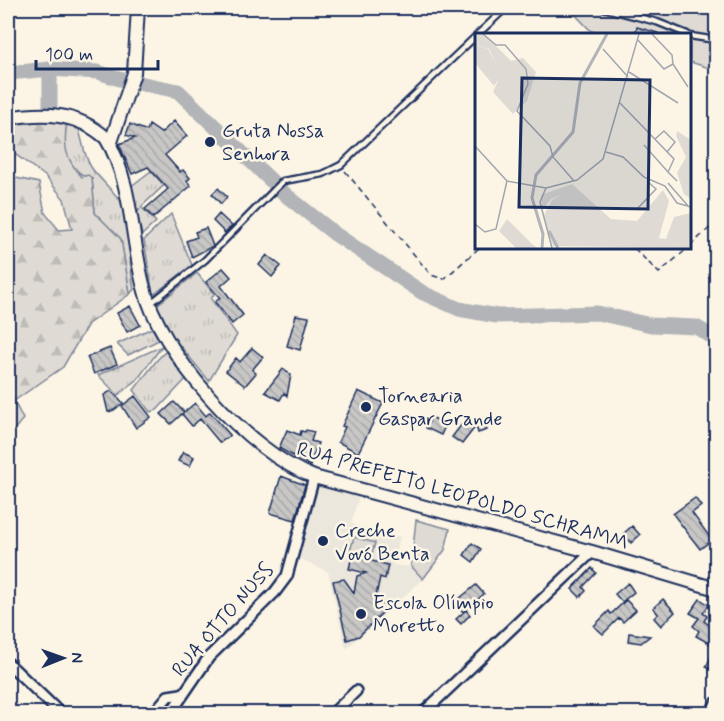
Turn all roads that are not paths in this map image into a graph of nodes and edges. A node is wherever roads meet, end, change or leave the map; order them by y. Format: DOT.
graph roads {
  1 [pos="138,8"];
  2 [pos="506,8"];
  3 [pos="603,8"];
  4 [pos="479,33"];
  5 [pos="683,33"];
  6 [pos="691,36"];
  7 [pos="475,37"];
  8 [pos="717,40"];
  9 [pos="8,118"];
  10 [pos="110,145"];
  11 [pos="148,305"];
  12 [pos="314,477"];
  13 [pos="592,552"];
  14 [pos="717,589"];
  15 [pos="8,663"];
  16 [pos="356,691"];
  17 [pos="181,694"];
  18 [pos="717,702"];
  19 [pos="61,714"];
  20 [pos="153,714"];
  21 [pos="170,714"];
  22 [pos="332,714"];
  23 [pos="422,714"];
  24 [pos="710,714"];
  1 -- 10 [label="street"];
  2 -- 4 [label="lane"];
  3 -- 5 [label="lane"];
  6 -- 8 [label="lane"];
  7 -- 11 [label="lane"];
  9 -- 10 [label="street"];
  10 -- 11 [label="street, RUA PREFEITO LEOPOLDO SCHRAMM"];
  11 -- 12 [label="street, RUA PREFEITO LEOPOLDO SCHRAMM"];
  12 -- 13 [label="street, RUA PREFEITO LEOPOLDO SCHRAMM"];
  12 -- 17 [label="street, RUA OTTO NUSS"];
  13 -- 14 [label="street, RUA PREFEITO LEOPOLDO SCHRAMM"];
  13 -- 23 [label="street"];
  15 -- 19 [label="street"];
  16 -- 22 [label="street"];
  17 -- 20 [label="street"];
  17 -- 21 [label="street, RUA OTTO NUSS"];
  18 -- 24 [label="street"];
}
